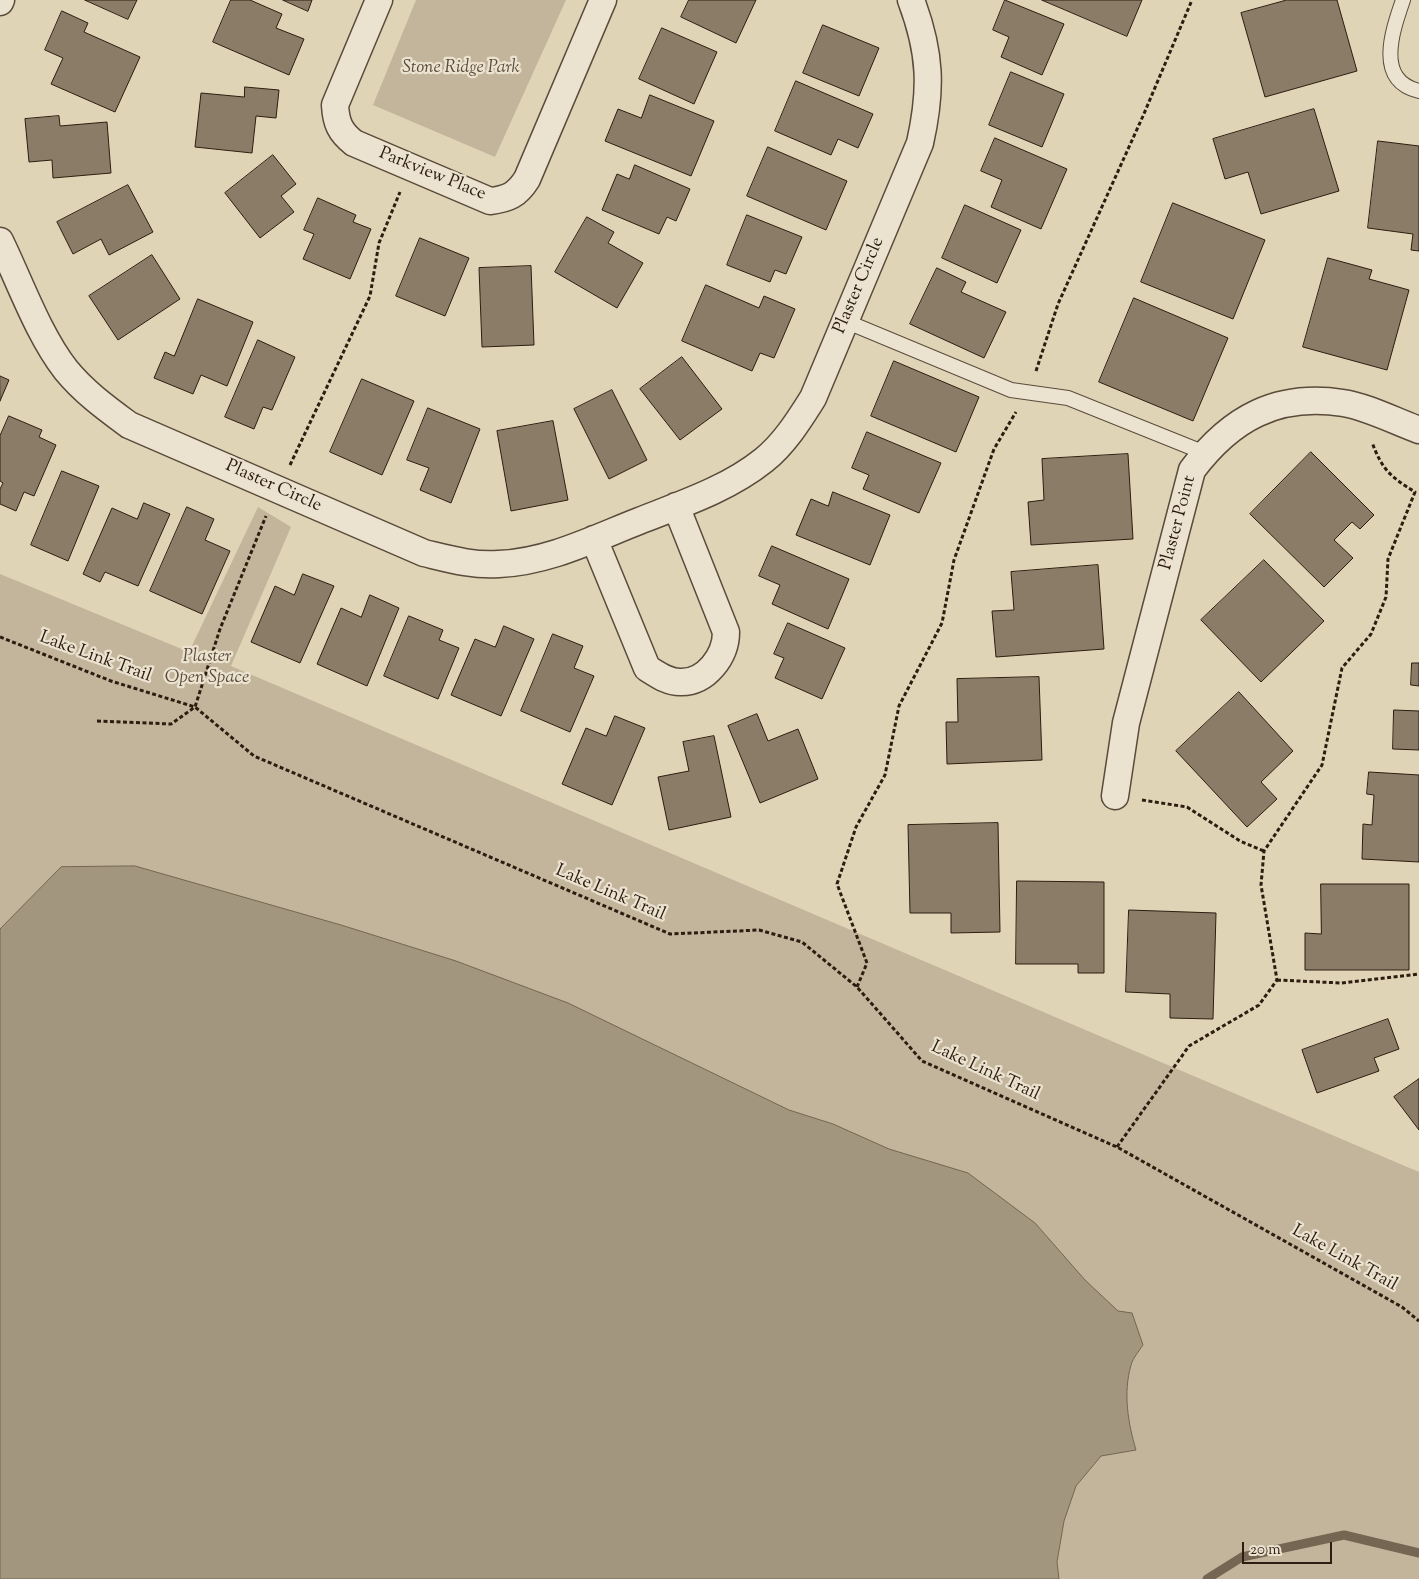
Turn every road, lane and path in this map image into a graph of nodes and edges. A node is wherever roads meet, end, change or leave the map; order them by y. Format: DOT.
graph roads {
  1 [pos="379,0"];
  2 [pos="603,0"];
  3 [pos="911,0"];
  4 [pos="1192,0"];
  5 [pos="1403,0"];
  6 [pos="1419,92"];
  7 [pos="0,241"];
  8 [pos="10,287"];
  9 [pos="845,321"];
  10 [pos="1027,392"];
  11 [pos="1375,414"];
  12 [pos="1419,430"];
  13 [pos="1205,453"];
  14 [pos="1414,492"];
  15 [pos="1419,494"];
  16 [pos="676,506"];
  17 [pos="594,539"];
  18 [pos="0,637"];
  19 [pos="1115,796"];
  20 [pos="1264,851"];
  21 [pos="1419,974"];
  22 [pos="1277,980"];
  23 [pos="858,987"];
  24 [pos="1117,1147"];
  25 [pos="1419,1321"];
  1 -- 2 [label="street, Parkview Place"];
  3 -- 9 [label="street, Plaster Circle"];
  4 -- 10 [label="path"];
  5 -- 6 [label="lane"];
  7 -- 8 [label="street, Plaster Circle"];
  8 -- 17 [label="street, Plaster Circle"];
  9 -- 10 [label="lane"];
  9 -- 16 [label="street, Plaster Circle"];
  10 -- 13 [label="lane"];
  10 -- 23 [label="path"];
  11 -- 12 [label="street, Plaster Point"];
  11 -- 13 [label="street, Plaster Point"];
  11 -- 14 [label="path"];
  13 -- 19 [label="street, Plaster Point"];
  14 -- 15 [label="path"];
  14 -- 20 [label="path"];
  16 -- 17 [label="street, Plaster Circle"];
  16 -- 17 [label="street"];
  18 -- 23 [label="path, Lake Link Trail"];
  19 -- 20 [label="path"];
  20 -- 22 [label="path"];
  21 -- 22 [label="path"];
  22 -- 24 [label="path"];
  23 -- 24 [label="path, Lake Link Trail"];
  24 -- 25 [label="path, Lake Link Trail"];
}
